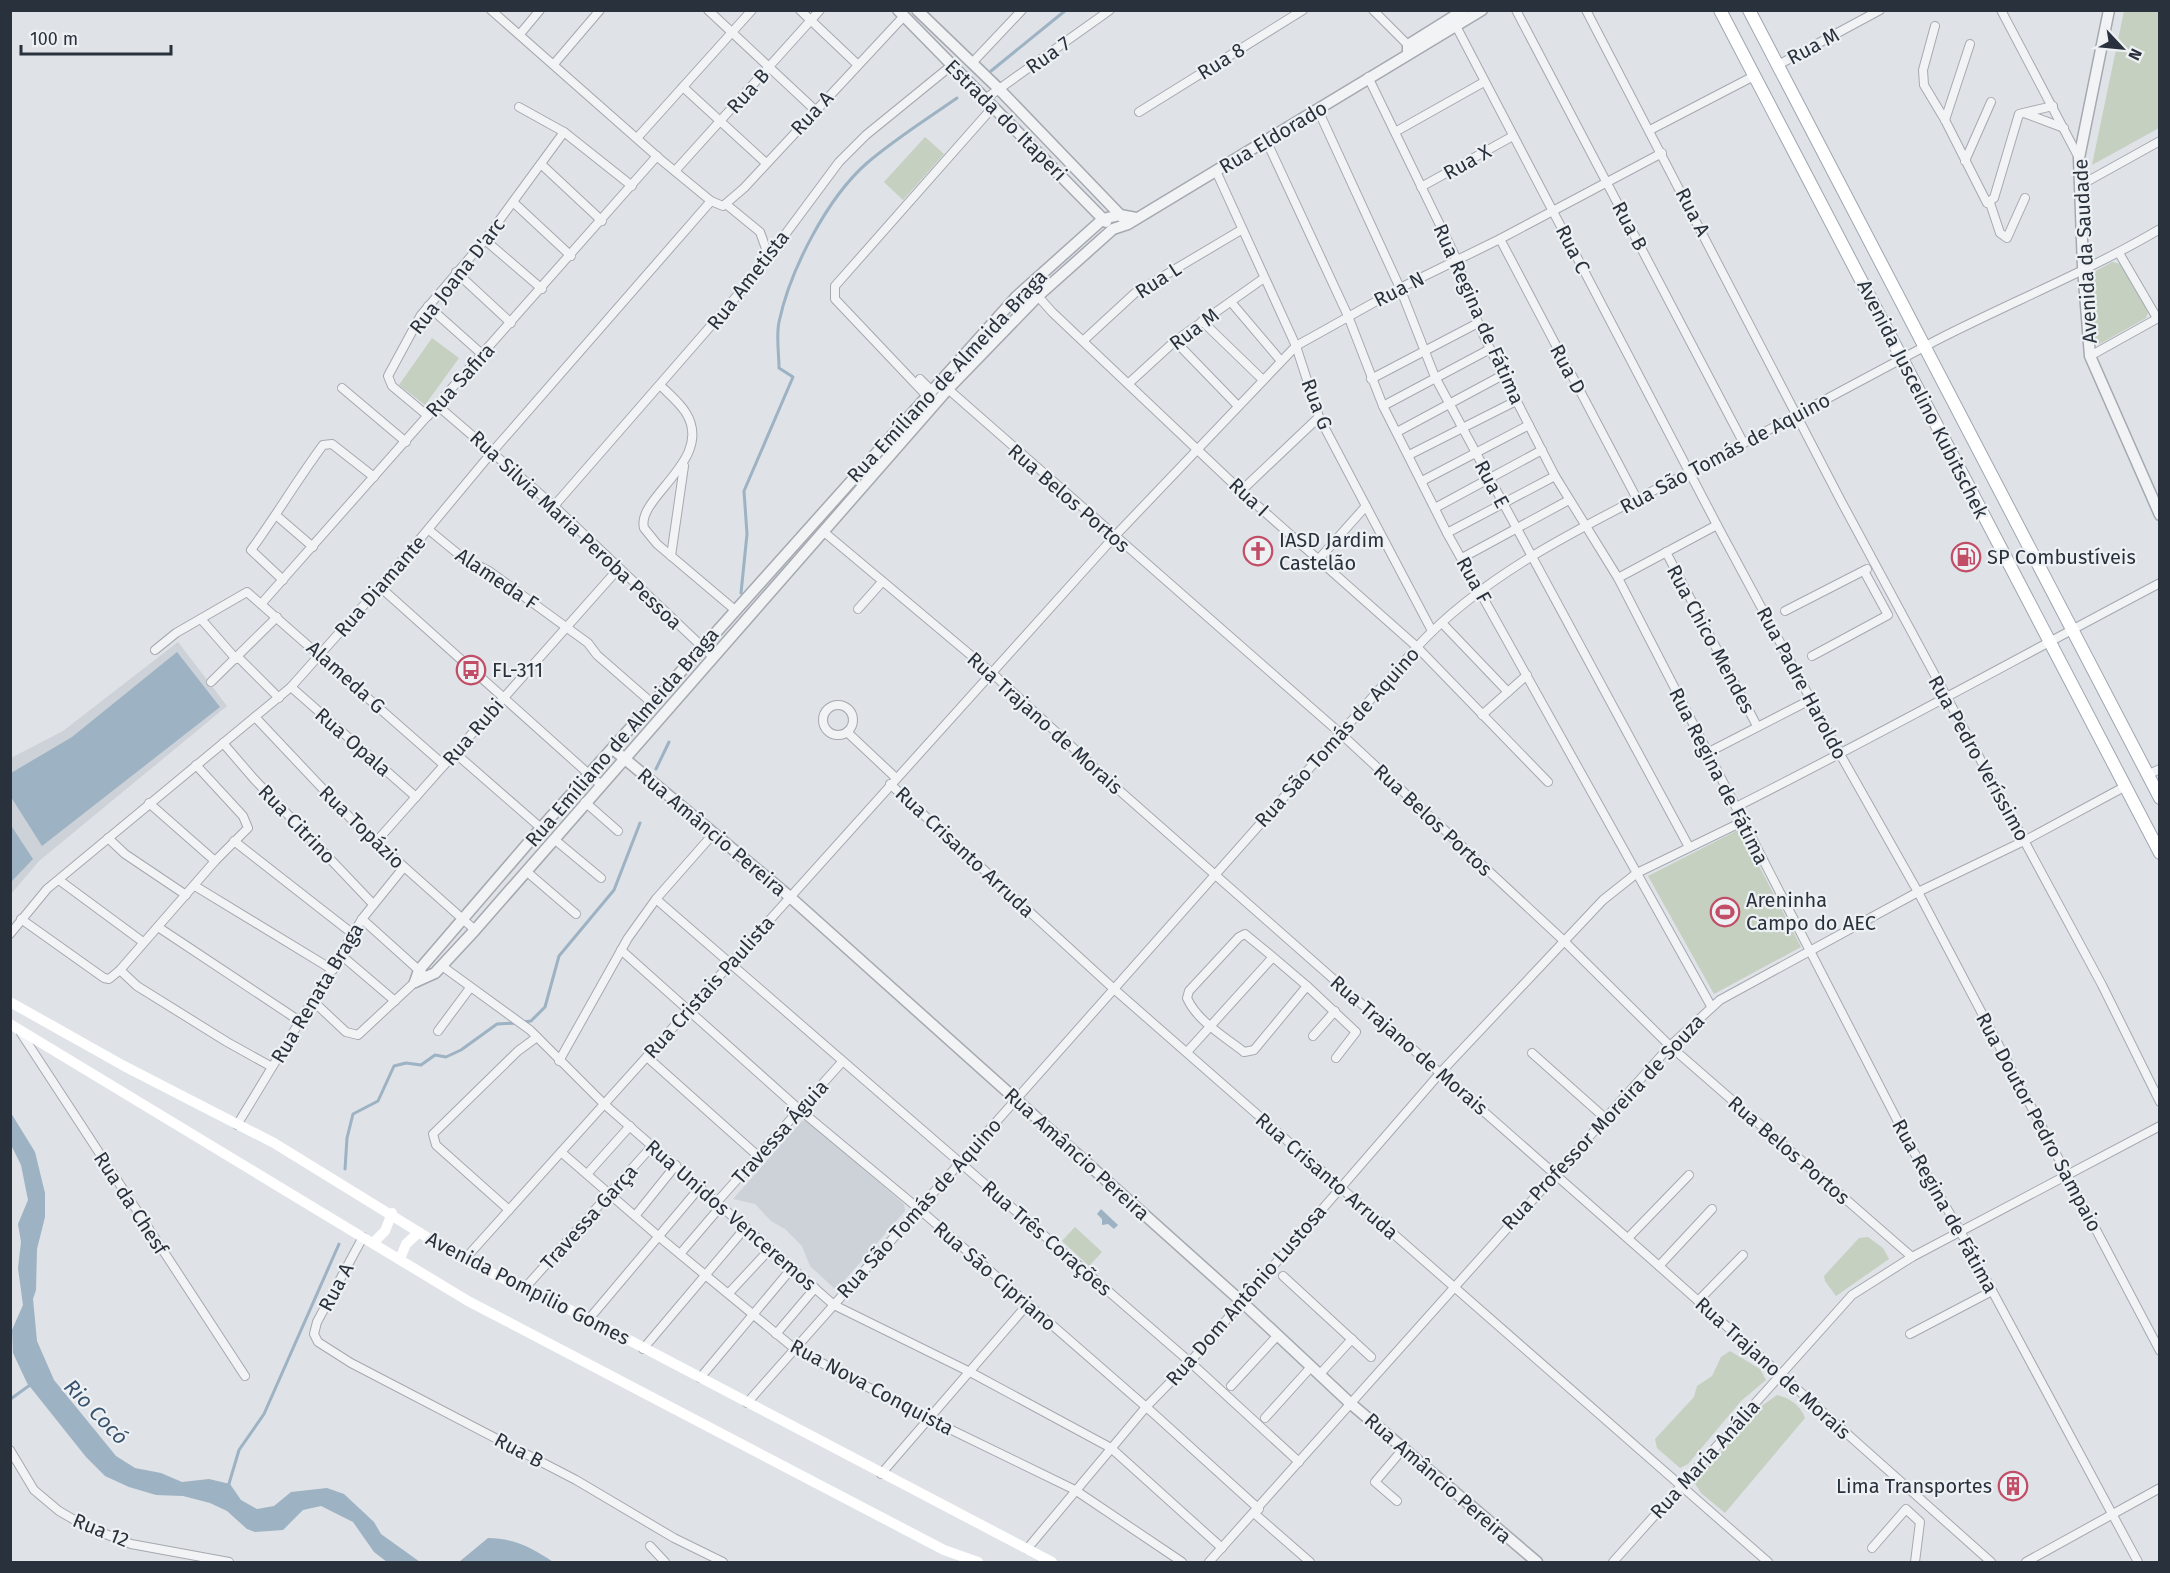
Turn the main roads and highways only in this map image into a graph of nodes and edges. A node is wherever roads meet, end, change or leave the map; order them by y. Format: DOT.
graph roads {
  1 [pos="1720,10"];
  2 [pos="1749,10"];
  3 [pos="2160,798"];
  4 [pos="2160,853"];
  5 [pos="10,1002"];
  6 [pos="15,1027"];
  7 [pos="392,1213"];
  8 [pos="419,1232"];
  9 [pos="373,1243"];
  10 [pos="400,1259"];
  11 [pos="978,1563"];
  12 [pos="1052,1563"];
  1 -- 4 [label="main road, Avenida Juscelino Kubitschek"];
  2 -- 3 [label="main road, Avenida Juscelino Kubitschek"];
  5 -- 7 [label="main road, Avenida Pompílio Gomes"];
  6 -- 9 [label="main road, Avenida Pompílio Gomes"];
  7 -- 8 [label="main road, Avenida Pompílio Gomes"];
  7 -- 9 [label="main road"];
  8 -- 10 [label="main road"];
  8 -- 12 [label="main road, Avenida Pompílio Gomes"];
  9 -- 10 [label="main road, Avenida Pompílio Gomes"];
  10 -- 11 [label="main road, Avenida Pompílio Gomes"];
}
